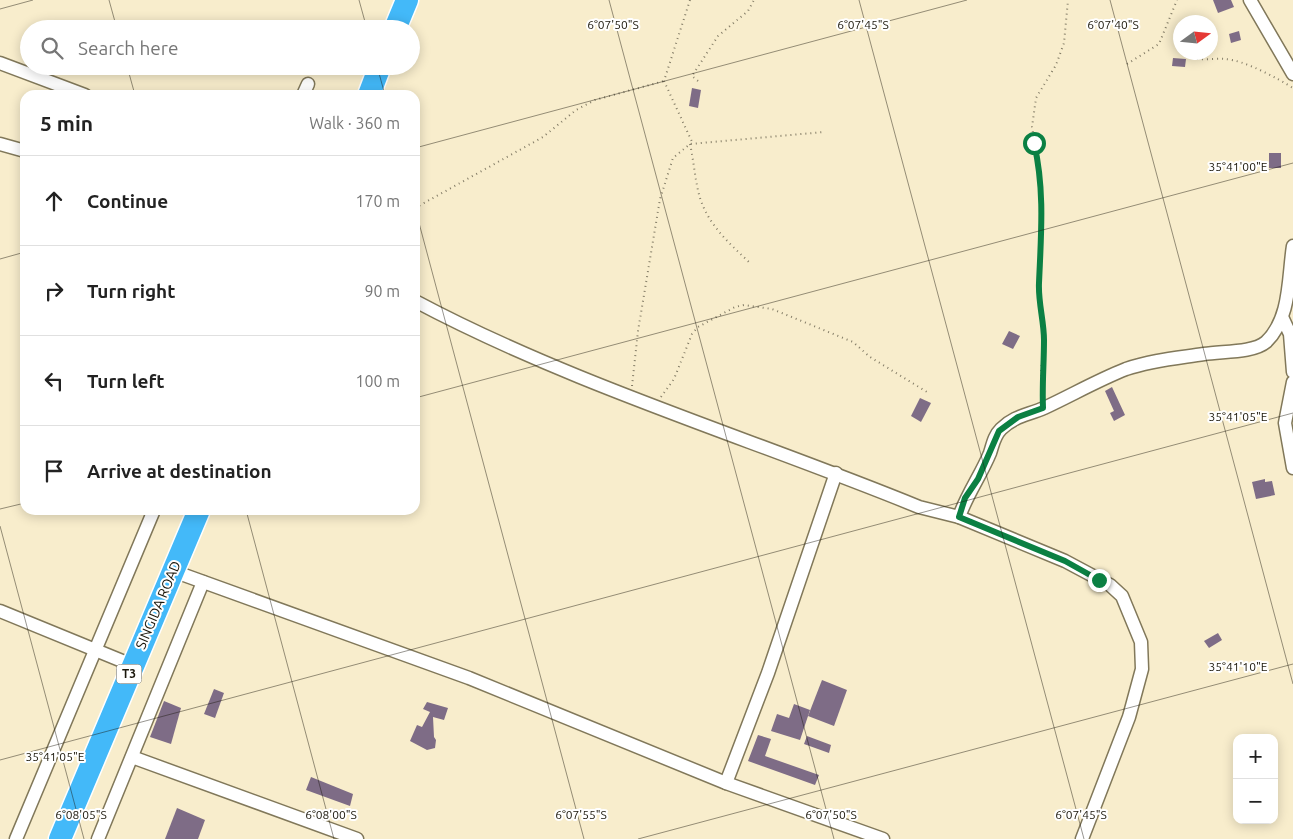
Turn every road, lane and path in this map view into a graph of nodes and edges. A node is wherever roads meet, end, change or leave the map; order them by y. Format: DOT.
graph roads {
  1 [pos="407,0"];
  2 [pos="690,0"];
  3 [pos="754,0"];
  4 [pos="1068,0"];
  5 [pos="1178,0"];
  6 [pos="1250,0"];
  7 [pos="399,20"];
  8 [pos="1218,59"];
  9 [pos="0,63"];
  10 [pos="1127,64"];
  11 [pos="20,71"];
  12 [pos="1293,74"];
  13 [pos="32,75"];
  14 [pos="377,75"];
  15 [pos="664,81"];
  16 [pos="698,81"];
  17 [pos="1293,88"];
  18 [pos="72,90"];
  19 [pos="371,90"];
  20 [pos="824,132"];
  21 [pos="0,144"];
  22 [pos="692,144"];
  23 [pos="20,150"];
  24 [pos="420,205"];
  25 [pos="1293,246"];
  26 [pos="750,263"];
  27 [pos="420,304"];
  28 [pos="1283,319"];
  29 [pos="1291,335"];
  30 [pos="1293,372"];
  31 [pos="1293,382"];
  32 [pos="927,392"];
  33 [pos="631,396"];
  34 [pos="656,406"];
  35 [pos="1043,408"];
  36 [pos="1293,468"];
  37 [pos="836,473"];
  38 [pos="152,515"];
  39 [pos="197,515"];
  40 [pos="959,517"];
  41 [pos="173,571"];
  42 [pos="203,582"];
  43 [pos="0,611"];
  44 [pos="96,651"];
  45 [pos="132,665"];
  46 [pos="132,757"];
  47 [pos="726,782"];
  48 [pos="16,839"];
  49 [pos="60,839"];
  50 [pos="98,839"];
  51 [pos="358,839"];
  52 [pos="882,839"];
  53 [pos="1082,839"];
  1 -- 7 [label="highway"];
  2 -- 15 [label="path"];
  3 -- 16 [label="path"];
  4 -- 35 [label="path"];
  5 -- 10 [label="path"];
  6 -- 12 [label="street"];
  8 -- 17 [label="path"];
  9 -- 11 [label="street"];
  13 -- 18 [label="street"];
  14 -- 19 [label="highway"];
  15 -- 22 [label="path"];
  15 -- 24 [label="path"];
  20 -- 22 [label="path"];
  21 -- 23 [label="street"];
  22 -- 26 [label="path"];
  22 -- 33 [label="path"];
  25 -- 28 [label="street"];
  27 -- 33 [label="street"];
  28 -- 29 [label="street"];
  28 -- 35 [label="street"];
  29 -- 30 [label="street"];
  31 -- 36 [label="street"];
  32 -- 34 [label="path"];
  33 -- 34 [label="street"];
  34 -- 37 [label="street"];
  35 -- 40 [label="street"];
  37 -- 40 [label="street"];
  37 -- 47 [label="street"];
  38 -- 44 [label="street"];
  39 -- 41 [label="highway, SINGIDA ROAD / T3"];
  40 -- 53 [label="street"];
  41 -- 42 [label="street"];
  41 -- 45 [label="highway, SINGIDA ROAD / T3"];
  42 -- 46 [label="street"];
  42 -- 47 [label="street"];
  43 -- 44 [label="street"];
  44 -- 45 [label="street"];
  44 -- 48 [label="street"];
  45 -- 49 [label="highway, SINGIDA ROAD / T3"];
  46 -- 50 [label="street"];
  46 -- 51 [label="street"];
  47 -- 52 [label="street"];
}
